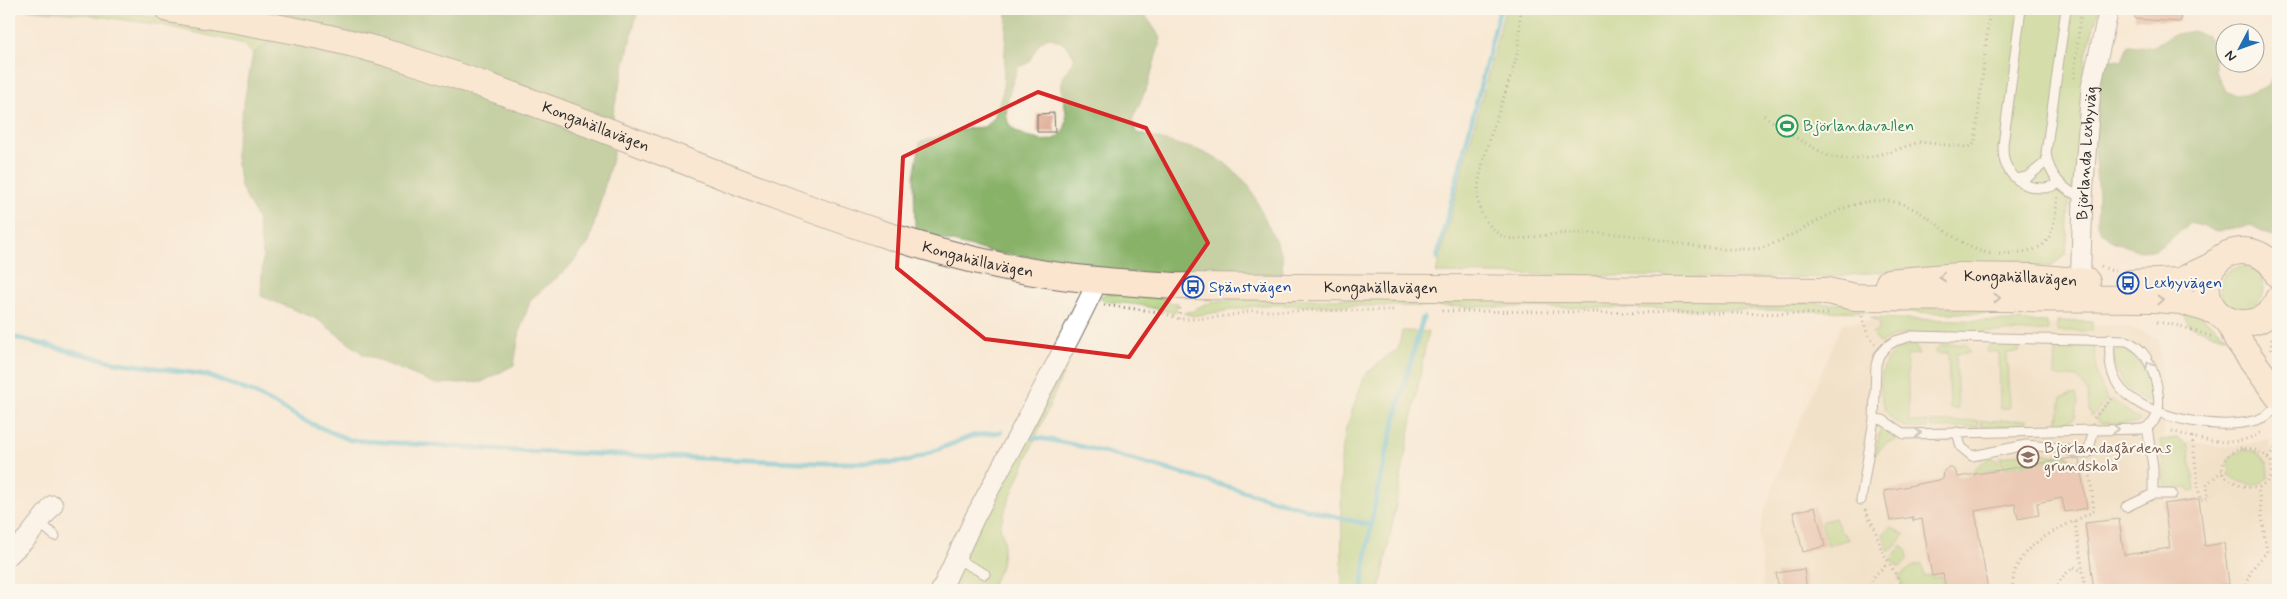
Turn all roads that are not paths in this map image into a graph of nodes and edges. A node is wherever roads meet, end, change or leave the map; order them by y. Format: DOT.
graph roads {
  1 [pos="168,9"];
  2 [pos="2021,9"];
  3 [pos="2066,9"];
  4 [pos="2109,9"];
  5 [pos="216,13"];
  6 [pos="2047,161"];
  7 [pos="2017,179"];
  8 [pos="2060,183"];
  9 [pos="2083,197"];
  10 [pos="2214,264"];
  11 [pos="2277,270"];
  12 [pos="2080,290"];
  13 [pos="1091,292"];
  14 [pos="2257,319"];
  15 [pos="2110,339"];
  16 [pos="2278,376"];
  17 [pos="2278,396"];
  18 [pos="2278,404"];
  19 [pos="2158,412"];
  20 [pos="1874,419"];
  21 [pos="2147,428"];
  22 [pos="2094,429"];
  23 [pos="1957,432"];
  24 [pos="2153,494"];
  25 [pos="2172,494"];
  26 [pos="1861,500"];
  27 [pos="53,505"];
  28 [pos="2126,506"];
  29 [pos="39,522"];
  30 [pos="55,536"];
  31 [pos="9,555"];
  32 [pos="955,558"];
  33 [pos="985,574"];
  34 [pos="940,590"];
  1 -- 5 [label="street, Kongahällavägen"];
  2 -- 7 [label="lane"];
  3 -- 6 [label="lane"];
  4 -- 9 [label="street, Björlanda Lexbyväg"];
  5 -- 13 [label="street, Kongahällavägen"];
  6 -- 7 [label="lane"];
  6 -- 8 [label="lane"];
  7 -- 8 [label="lane"];
  8 -- 9 [label="lane"];
  9 -- 12 [label="street, Björlanda Lexbyväg"];
  10 -- 11 [label="street, Kongahällavägen"];
  10 -- 12 [label="street, Kongahällavägen"];
  10 -- 14 [label="street"];
  12 -- 13 [label="street, Kongahällavägen"];
  12 -- 14 [label="street, Kongahällavägen, one-way"];
  13 -- 32 [label="street"];
  14 -- 16 [label="street"];
  14 -- 17 [label="street"];
  15 -- 19 [label="lane"];
  19 -- 15 [label="lane, one-way"];
  15 -- 20 [label="lane"];
  18 -- 19 [label="lane"];
  19 -- 21 [label="lane"];
  20 -- 23 [label="lane, one-way"];
  20 -- 26 [label="lane"];
  22 -- 21 [label="lane, one-way"];
  21 -- 24 [label="lane"];
  22 -- 23 [label="lane"];
  22 -- 23 [label="lane"];
  24 -- 25 [label="lane"];
  24 -- 28 [label="lane"];
  27 -- 29 [label="street"];
  29 -- 30 [label="lane"];
  29 -- 31 [label="street"];
  32 -- 33 [label="lane"];
  32 -- 34 [label="street"];
}
